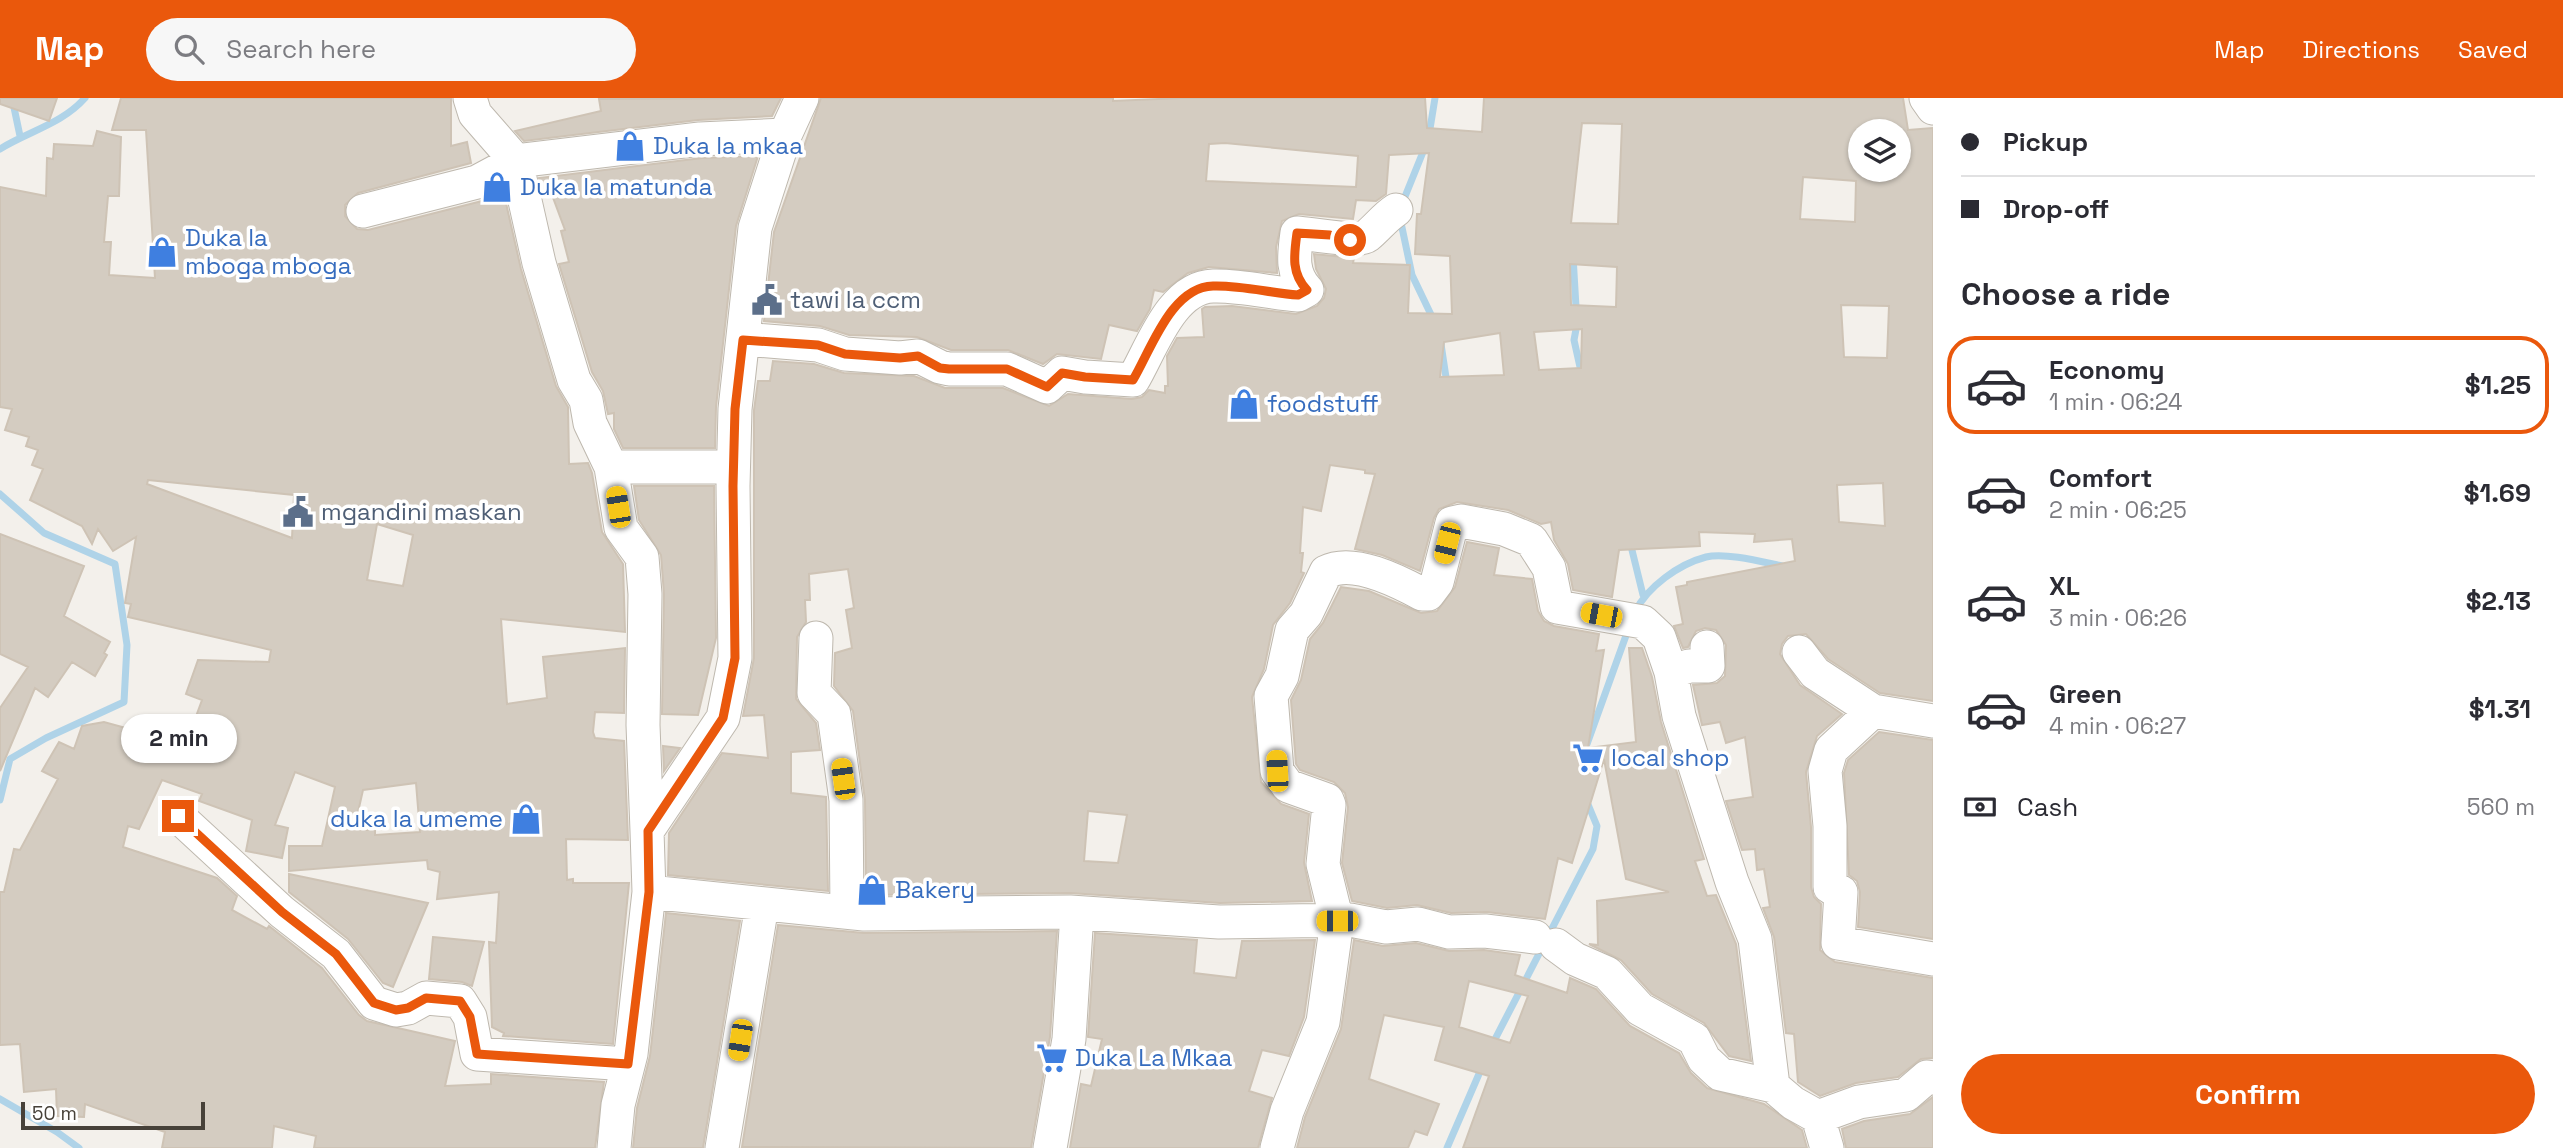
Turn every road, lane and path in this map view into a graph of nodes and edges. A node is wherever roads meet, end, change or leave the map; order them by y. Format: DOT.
graph roads {
  1 [pos="470,98"];
  2 [pos="802,98"];
  3 [pos="1926,98"];
  4 [pos="1933,108"];
  5 [pos="785,135"];
  6 [pos="516,162"];
  7 [pos="1396,210"];
  8 [pos="363,211"];
  9 [pos="743,340"];
  10 [pos="611,467"];
  11 [pos="733,467"];
  12 [pos="816,638"];
  13 [pos="1707,647"];
  14 [pos="1799,652"];
  15 [pos="1671,672"];
  16 [pos="1873,711"];
  17 [pos="1933,721"];
  18 [pos="178,816"];
  19 [pos="648,831"];
  20 [pos="649,892"];
  21 [pos="762,905"];
  22 [pos="847,912"];
  23 [pos="1077,912"];
  24 [pos="1337,921"];
  25 [pos="1933,959"];
  26 [pos="628,1064"];
  27 [pos="1933,1078"];
  28 [pos="1773,1087"];
  29 [pos="1823,1133"];
  30 [pos="614,1148"];
  31 [pos="722,1148"];
  32 [pos="1050,1148"];
  33 [pos="1277,1148"];
  1 -- 6 [label="street"];
  2 -- 5 [label="street"];
  3 -- 4 [label="street"];
  5 -- 6 [label="street"];
  5 -- 9 [label="street"];
  6 -- 8 [label="street"];
  6 -- 10 [label="street"];
  7 -- 9 [label="street"];
  9 -- 11 [label="street"];
  10 -- 11 [label="street"];
  10 -- 19 [label="street"];
  11 -- 19 [label="street"];
  12 -- 22 [label="street"];
  13 -- 15 [label="street"];
  14 -- 16 [label="street"];
  15 -- 24 [label="street"];
  15 -- 28 [label="street"];
  16 -- 17 [label="street"];
  16 -- 25 [label="street"];
  18 -- 26 [label="street"];
  19 -- 20 [label="street"];
  20 -- 21 [label="street"];
  20 -- 26 [label="street"];
  21 -- 22 [label="street"];
  21 -- 31 [label="street"];
  22 -- 23 [label="street"];
  23 -- 24 [label="street"];
  23 -- 32 [label="street"];
  24 -- 28 [label="street"];
  24 -- 33 [label="street"];
  26 -- 30 [label="street"];
  27 -- 29 [label="street"];
  28 -- 29 [label="street"];
}
